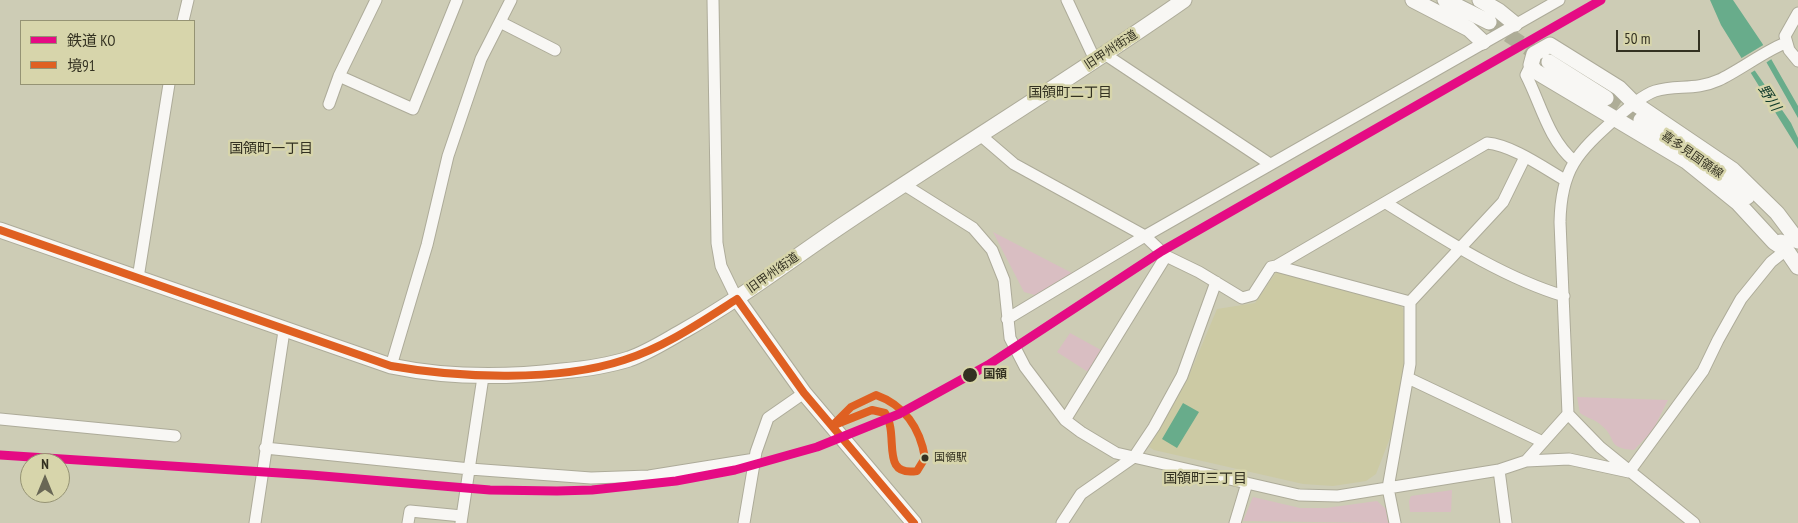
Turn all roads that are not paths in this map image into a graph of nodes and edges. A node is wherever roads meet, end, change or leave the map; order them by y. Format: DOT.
graph roads {
  1 [pos="188,0"];
  2 [pos="376,0"];
  3 [pos="457,0"];
  4 [pos="511,0"];
  5 [pos="713,0"];
  6 [pos="1067,0"];
  7 [pos="1184,0"];
  8 [pos="1413,0"];
  9 [pos="1445,0"];
  10 [pos="1559,0"];
  11 [pos="1485,2"];
  12 [pos="1798,13"];
  13 [pos="184,20"];
  14 [pos="500,22"];
  15 [pos="1489,22"];
  16 [pos="1515,24"];
  17 [pos="1483,42"];
  18 [pos="1786,43"];
  19 [pos="556,50"];
  20 [pos="1101,58"];
  21 [pos="1798,61"];
  22 [pos="1549,62"];
  23 [pos="1531,65"];
  24 [pos="339,76"];
  25 [pos="169,85"];
  26 [pos="1606,98"];
  27 [pos="1634,103"];
  28 [pos="329,104"];
  29 [pos="1615,120"];
  30 [pos="1641,120"];
  31 [pos="979,134"];
  32 [pos="1525,157"];
  33 [pos="1574,161"];
  34 [pos="1270,164"];
  35 [pos="1565,180"];
  36 [pos="904,184"];
  37 [pos="1386,203"];
  38 [pos="0,230"];
  39 [pos="1145,236"];
  40 [pos="1459,248"];
  41 [pos="1794,249"];
  42 [pos="1166,256"];
  43 [pos="1276,266"];
  44 [pos="1798,266"];
  45 [pos="138,278"];
  46 [pos="1216,282"];
  47 [pos="1564,296"];
  48 [pos="737,299"];
  49 [pos="1410,302"];
  50 [pos="1007,319"];
  51 [pos="284,331"];
  52 [pos="391,366"];
  53 [pos="483,377"];
  54 [pos="1408,378"];
  55 [pos="804,393"];
  56 [pos="1568,414"];
  57 [pos="0,419"];
  58 [pos="1065,420"];
  59 [pos="175,436"];
  60 [pos="1541,444"];
  61 [pos="264,448"];
  62 [pos="1600,448"];
  63 [pos="1134,457"];
  64 [pos="756,459"];
  65 [pos="1526,461"];
  66 [pos="1546,461"];
  67 [pos="1589,462"];
  68 [pos="470,469"];
  69 [pos="1500,470"];
  70 [pos="1629,472"];
  71 [pos="1247,483"];
  72 [pos="1388,488"];
  73 [pos="462,520"];
  74 [pos="255,523"];
  75 [pos="408,523"];
  76 [pos="744,523"];
  77 [pos="914,523"];
  78 [pos="1062,523"];
  79 [pos="1235,523"];
  80 [pos="1395,523"];
  81 [pos="1506,523"];
  82 [pos="1694,523"];
  1 -- 13 [label="street"];
  2 -- 24 [label="street"];
  3 -- 24 [label="street"];
  4 -- 14 [label="street"];
  5 -- 48 [label="street"];
  6 -- 20 [label="street"];
  7 -- 20 [label="main road, 旧甲州街道"];
  8 -- 17 [label="main road"];
  9 -- 15 [label="main road"];
  10 -- 16 [label="street"];
  11 -- 16 [label="main road"];
  12 -- 18 [label="street"];
  14 -- 19 [label="street"];
  14 -- 52 [label="street"];
  16 -- 17 [label="street"];
  17 -- 34 [label="street"];
  18 -- 21 [label="street"];
  18 -- 27 [label="street"];
  20 -- 31 [label="main road, 旧甲州街道"];
  20 -- 34 [label="street"];
  22 -- 26 [label="main road"];
  23 -- 27 [label="main road"];
  23 -- 29 [label="main road"];
  23 -- 33 [label="street"];
  24 -- 28 [label="street"];
  25 -- 45 [label="street"];
  27 -- 29 [label="street"];
  27 -- 41 [label="main road"];
  29 -- 33 [label="street"];
  29 -- 41 [label="main road"];
  30 -- 41 [label="main road, 喜多見国領線"];
  31 -- 36 [label="main road, 旧甲州街道"];
  31 -- 39 [label="street"];
  32 -- 35 [label="street"];
  32 -- 37 [label="street"];
  32 -- 40 [label="street"];
  33 -- 35 [label="street"];
  34 -- 39 [label="street"];
  35 -- 47 [label="street"];
  36 -- 48 [label="main road, 旧甲州街道"];
  36 -- 50 [label="street"];
  37 -- 40 [label="street"];
  37 -- 43 [label="street"];
  38 -- 45 [label="main road, 旧甲州街道"];
  39 -- 42 [label="street"];
  39 -- 50 [label="street"];
  40 -- 47 [label="street"];
  40 -- 49 [label="street"];
  41 -- 44 [label="main road, 喜多見国領線"];
  41 -- 70 [label="street"];
  42 -- 46 [label="street"];
  42 -- 58 [label="street"];
  43 -- 46 [label="street"];
  43 -- 49 [label="street"];
  45 -- 51 [label="main road, 旧甲州街道"];
  46 -- 63 [label="street"];
  47 -- 56 [label="street"];
  48 -- 53 [label="main road, 旧甲州街道"];
  48 -- 55 [label="main road"];
  49 -- 54 [label="street"];
  50 -- 58 [label="street"];
  51 -- 52 [label="main road, 旧甲州街道"];
  51 -- 61 [label="street"];
  52 -- 53 [label="main road, 旧甲州街道"];
  53 -- 68 [label="street"];
  54 -- 60 [label="street"];
  54 -- 72 [label="street"];
  55 -- 64 [label="street"];
  55 -- 77 [label="main road"];
  56 -- 60 [label="street"];
  56 -- 62 [label="street"];
  57 -- 59 [label="street"];
  58 -- 63 [label="street"];
  60 -- 65 [label="street"];
  60 -- 66 [label="street"];
  61 -- 68 [label="street"];
  61 -- 74 [label="street"];
  62 -- 67 [label="street"];
  62 -- 70 [label="street"];
  63 -- 71 [label="street"];
  63 -- 78 [label="street"];
  64 -- 68 [label="street"];
  64 -- 76 [label="street"];
  65 -- 66 [label="street"];
  65 -- 69 [label="street"];
  66 -- 67 [label="street"];
  67 -- 70 [label="street"];
  68 -- 73 [label="street"];
  69 -- 72 [label="street"];
  69 -- 81 [label="street"];
  70 -- 82 [label="street"];
  71 -- 72 [label="street"];
  71 -- 79 [label="street"];
  72 -- 80 [label="street"];
  73 -- 75 [label="street"];
}
